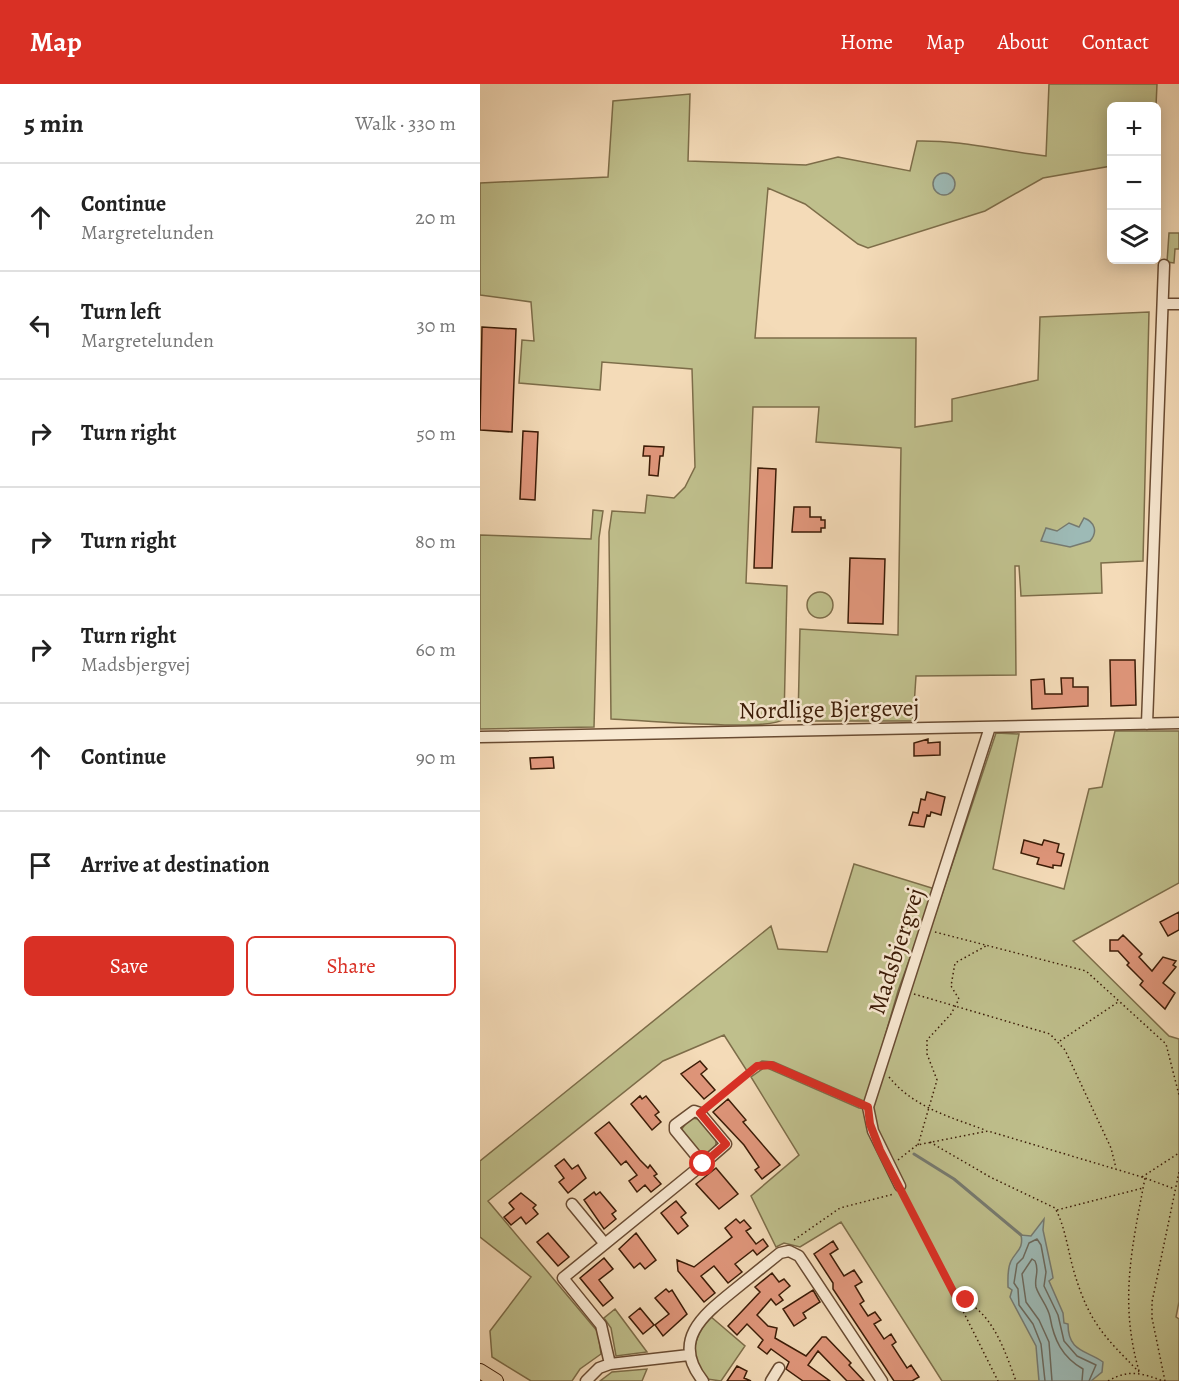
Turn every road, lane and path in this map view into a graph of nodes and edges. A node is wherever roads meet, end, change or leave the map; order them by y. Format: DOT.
graph roads {
  1 [pos="1164,265"];
  2 [pos="1163,304"];
  3 [pos="1179,304"];
  4 [pos="1179,723"];
  5 [pos="1147,724"];
  6 [pos="990,727"];
  7 [pos="480,737"];
  8 [pos="925,929"];
  9 [pos="987,945"];
  10 [pos="905,991"];
  11 [pos="1119,1001"];
  12 [pos="956,1006"];
  13 [pos="1058,1042"];
  14 [pos="880,1067"];
  15 [pos="1179,1095"];
  16 [pos="868,1107"];
  17 [pos="928,1108"];
  18 [pos="700,1113"];
  19 [pos="988,1131"];
  20 [pos="930,1142"];
  21 [pos="917,1145"];
  22 [pos="1179,1153"];
  23 [pos="703,1164"];
  24 [pos="890,1167"];
  25 [pos="1117,1169"];
  26 [pos="1179,1172"];
  27 [pos="1144,1177"];
  28 [pos="1143,1188"];
  29 [pos="902,1189"];
  30 [pos="1175,1189"];
  31 [pos="572,1204"];
  32 [pos="1056,1210"];
  33 [pos="605,1244"];
  34 [pos="789,1251"];
  35 [pos="956,1297"];
  36 [pos="689,1355"];
  37 [pos="610,1364"];
  38 [pos="779,1368"];
  39 [pos="480,1371"];
  40 [pos="1139,1372"];
  41 [pos="496,1381"];
  42 [pos="586,1381"];
  43 [pos="703,1381"];
  44 [pos="771,1381"];
  45 [pos="882,1381"];
  46 [pos="998,1381"];
  47 [pos="1016,1381"];
  48 [pos="1108,1381"];
  49 [pos="1164,1381"];
  1 -- 2 [label="street"];
  2 -- 3 [label="street"];
  2 -- 5 [label="street"];
  4 -- 5 [label="street, Nordlige Bjergevej"];
  5 -- 6 [label="street, Nordlige Bjergevej"];
  6 -- 7 [label="street, Nordlige Bjergevej"];
  6 -- 8 [label="street, Madsbjergvej"];
  8 -- 9 [label="path"];
  8 -- 10 [label="street, Madsbjergvej"];
  9 -- 11 [label="path"];
  9 -- 12 [label="path"];
  10 -- 12 [label="path"];
  10 -- 14 [label="street, Madsbjergvej"];
  11 -- 13 [label="path"];
  11 -- 15 [label="path"];
  12 -- 13 [label="path"];
  12 -- 17 [label="path"];
  13 -- 25 [label="path"];
  14 -- 16 [label="street, Madsbjergvej"];
  14 -- 17 [label="path"];
  16 -- 18 [label="path"];
  16 -- 24 [label="street"];
  17 -- 19 [label="path"];
  17 -- 21 [label="path"];
  18 -- 23 [label="street"];
  18 -- 23 [label="street"];
  19 -- 20 [label="path"];
  19 -- 25 [label="path"];
  20 -- 21 [label="path"];
  20 -- 32 [label="path"];
  21 -- 24 [label="path"];
  22 -- 27 [label="path"];
  23 -- 33 [label="street"];
  24 -- 29 [label="street"];
  25 -- 27 [label="path"];
  26 -- 30 [label="path"];
  27 -- 28 [label="path"];
  27 -- 30 [label="path"];
  28 -- 32 [label="path"];
  28 -- 40 [label="path"];
  29 -- 34 [label="path"];
  29 -- 35 [label="path"];
  30 -- 49 [label="path"];
  31 -- 33 [label="street"];
  32 -- 40 [label="path"];
  33 -- 37 [label="street"];
  34 -- 36 [label="street"];
  34 -- 45 [label="street"];
  35 -- 46 [label="path"];
  35 -- 47 [label="path"];
  36 -- 37 [label="street"];
  36 -- 43 [label="street"];
  37 -- 42 [label="street"];
  38 -- 44 [label="street"];
  39 -- 41 [label="main road"];
  40 -- 48 [label="path"];
  40 -- 49 [label="path"];
}
